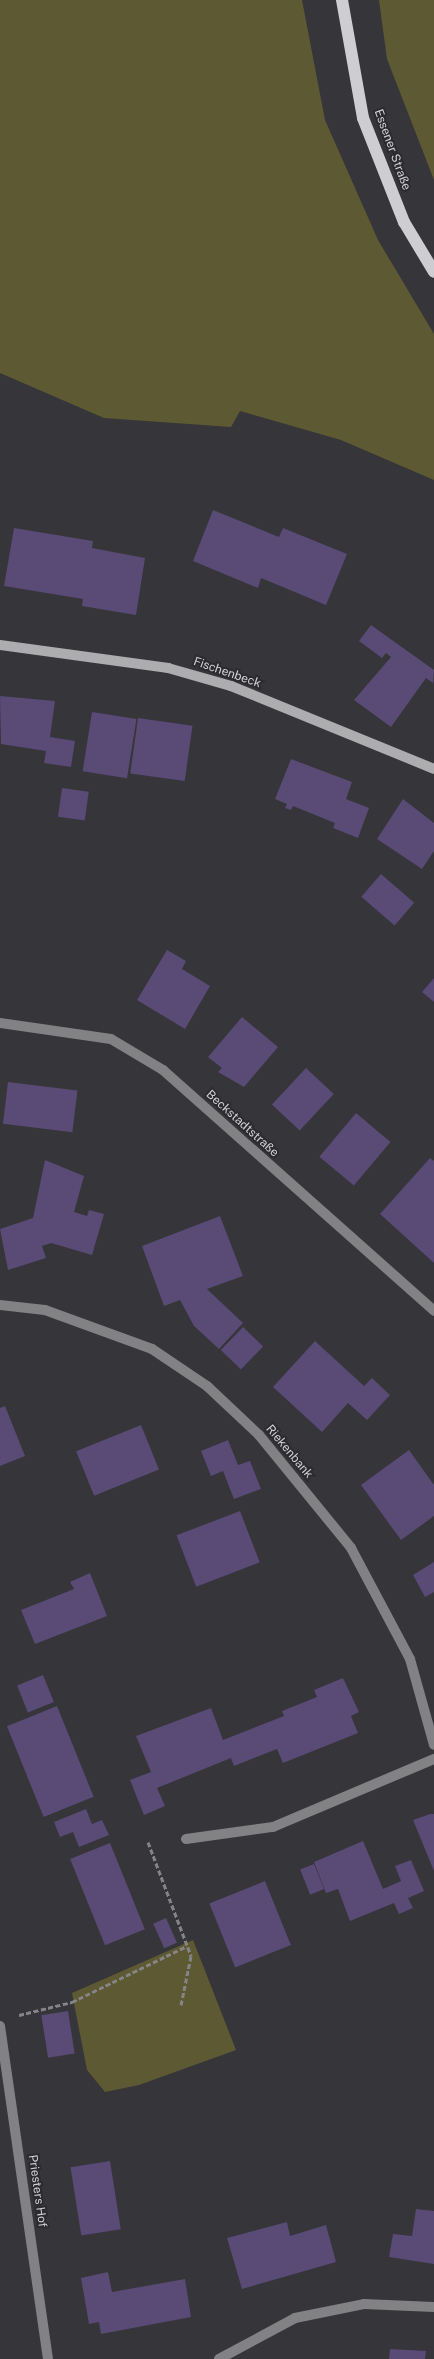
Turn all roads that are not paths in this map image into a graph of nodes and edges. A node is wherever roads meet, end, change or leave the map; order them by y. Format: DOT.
graph roads {
  1 [pos="342,0"];
  2 [pos="434,272"];
  3 [pos="0,645"];
  4 [pos="434,769"];
  5 [pos="0,1023"];
  6 [pos="0,1305"];
  7 [pos="434,1311"];
  8 [pos="434,1745"];
  9 [pos="434,1759"];
  10 [pos="186,1838"];
  11 [pos="0,2026"];
  12 [pos="434,2307"];
  13 [pos="48,2359"];
  14 [pos="219,2359"];
  1 -- 2 [label="main road, Essener Straße"];
  3 -- 4 [label="street, Fischenbeck"];
  5 -- 7 [label="street, Beckstadtstraße"];
  6 -- 8 [label="street, Riekenbank"];
  9 -- 10 [label="street"];
  11 -- 13 [label="street, Priesters Hof"];
  12 -- 14 [label="street"];
}
